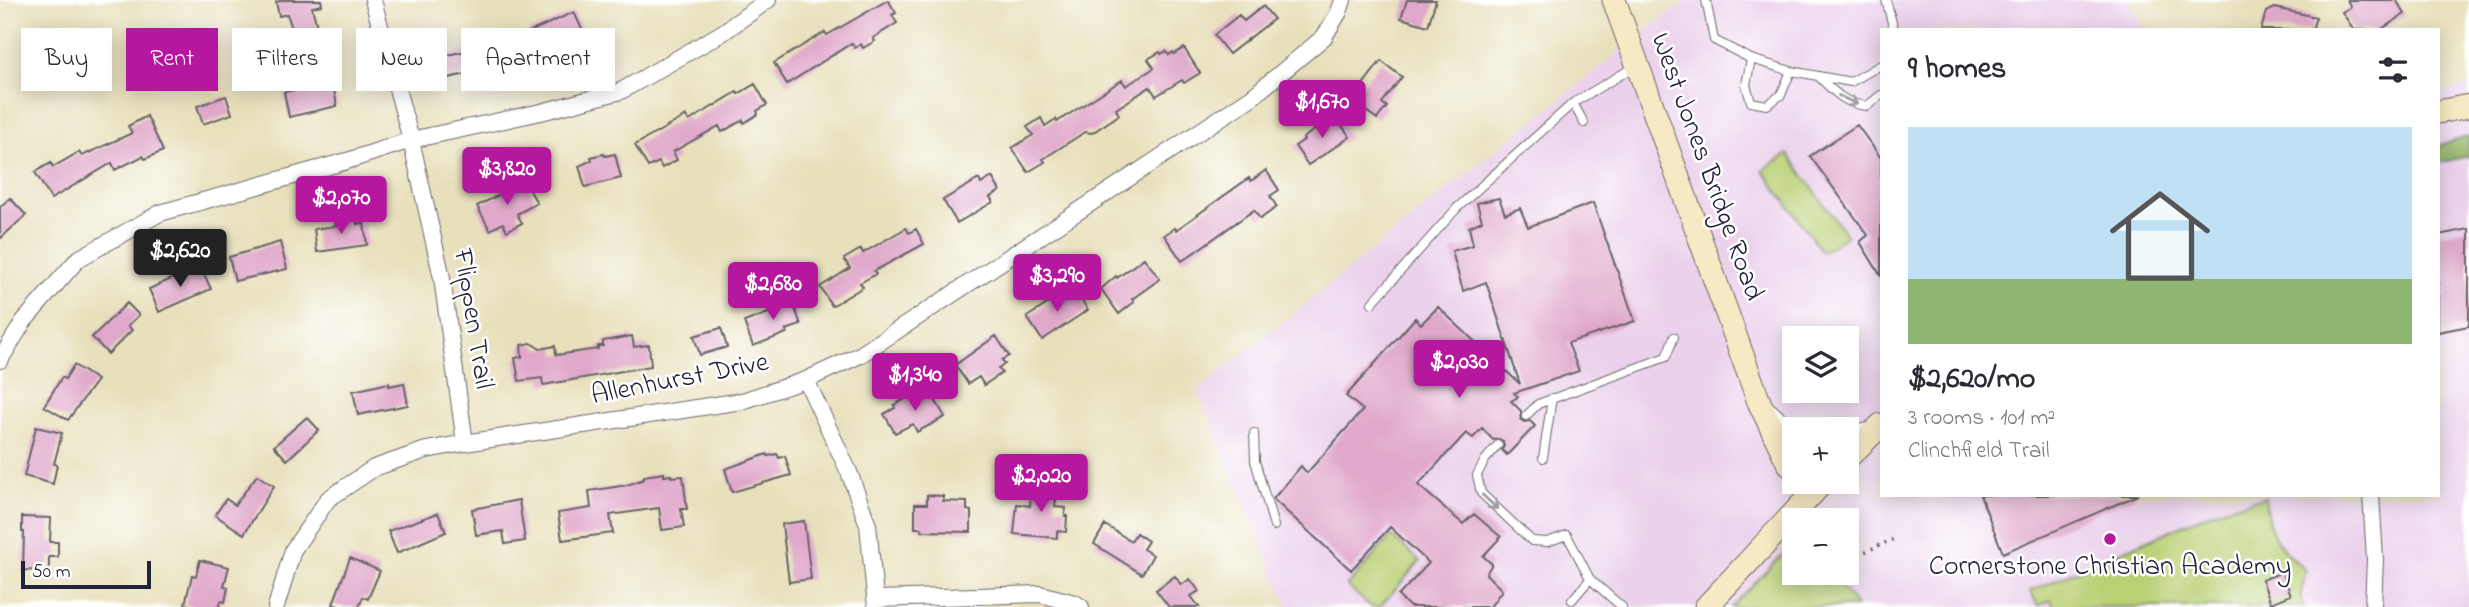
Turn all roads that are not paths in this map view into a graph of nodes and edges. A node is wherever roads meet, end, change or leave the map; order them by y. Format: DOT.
graph roads {
  1 [pos="373,0"];
  2 [pos="768,0"];
  3 [pos="1343,0"];
  4 [pos="1614,0"];
  5 [pos="1706,0"];
  6 [pos="1886,0"];
  7 [pos="1893,28"];
  8 [pos="1751,59"];
  9 [pos="1636,65"];
  10 [pos="1880,66"];
  11 [pos="1791,71"];
  12 [pos="1819,77"];
  13 [pos="1880,96"];
  14 [pos="1573,103"];
  15 [pos="2469,106"];
  16 [pos="2440,113"];
  17 [pos="1584,123"];
  18 [pos="411,140"];
  19 [pos="1372,303"];
  20 [pos="1674,337"];
  21 [pos="0,360"];
  22 [pos="806,380"];
  23 [pos="1552,398"];
  24 [pos="1759,402"];
  25 [pos="1526,416"];
  26 [pos="1782,422"];
  27 [pos="1879,427"];
  28 [pos="1859,432"];
  29 [pos="1254,433"];
  30 [pos="465,443"];
  31 [pos="1498,446"];
  32 [pos="1859,446"];
  33 [pos="1782,450"];
  34 [pos="1543,458"];
  35 [pos="1805,494"];
  36 [pos="2371,497"];
  37 [pos="1274,526"];
  38 [pos="1590,579"];
  39 [pos="1572,600"];
  40 [pos="876,603"];
  41 [pos="275,607"];
  42 [pos="1081,607"];
  43 [pos="1622,607"];
  44 [pos="1706,607"];
  45 [pos="2373,607"];
  1 -- 18 [label="street, Flippen Trail"];
  2 -- 18 [label="street"];
  3 -- 22 [label="street, Allenhurst Drive"];
  4 -- 9 [label="street, West Jones Bridge Road"];
  5 -- 8 [label="lane"];
  6 -- 7 [label="lane"];
  8 -- 11 [label="lane"];
  8 -- 11 [label="lane"];
  9 -- 14 [label="lane"];
  9 -- 24 [label="street, West Jones Bridge Road"];
  10 -- 12 [label="lane"];
  11 -- 12 [label="lane"];
  12 -- 13 [label="lane, one-way"];
  14 -- 17 [label="lane"];
  14 -- 19 [label="lane"];
  15 -- 16 [label="street"];
  18 -- 21 [label="street"];
  18 -- 30 [label="street, Flippen Trail"];
  20 -- 23 [label="lane"];
  22 -- 30 [label="street, Allenhurst Drive"];
  22 -- 40 [label="street"];
  23 -- 25 [label="lane"];
  23 -- 34 [label="lane"];
  24 -- 26 [label="street"];
  24 -- 33 [label="street, West Jones Bridge Road"];
  27 -- 28 [label="street"];
  27 -- 32 [label="street"];
  29 -- 37 [label="lane"];
  30 -- 41 [label="street, Allenhurst Drive"];
  31 -- 38 [label="lane, one-way"];
  35 -- 44 [label="street"];
  36 -- 45 [label="street"];
  38 -- 39 [label="lane"];
  38 -- 43 [label="lane"];
  40 -- 42 [label="street"];
}
